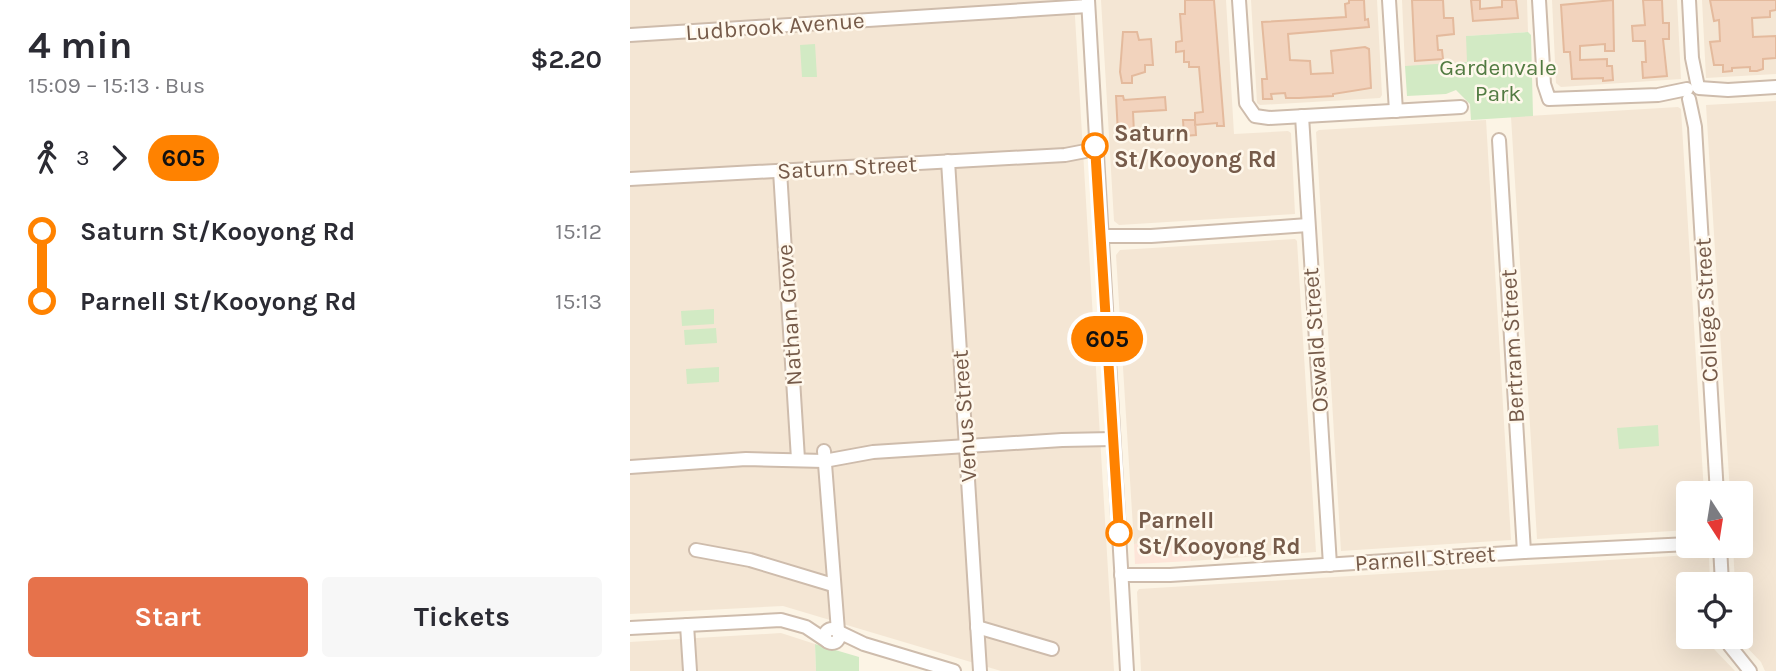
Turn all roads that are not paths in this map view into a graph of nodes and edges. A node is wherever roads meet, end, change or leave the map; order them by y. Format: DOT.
graph roads {
  1 [pos="1239,0"];
  2 [pos="1389,0"];
  3 [pos="1539,0"];
  4 [pos="1689,0"];
  5 [pos="1088,3"];
  6 [pos="630,35"];
  7 [pos="1776,87"];
  8 [pos="1693,93"];
  9 [pos="1461,107"];
  10 [pos="1396,111"];
  11 [pos="1302,116"];
  12 [pos="1499,140"];
  13 [pos="1096,153"];
  14 [pos="948,162"];
  15 [pos="780,171"];
  16 [pos="630,179"];
  17 [pos="1308,225"];
  18 [pos="1101,239"];
  19 [pos="1113,436"];
  20 [pos="966,446"];
  21 [pos="798,454"];
  22 [pos="824,456"];
  23 [pos="630,467"];
  24 [pos="1716,481"];
  25 [pos="1676,543"];
  26 [pos="696,550"];
  27 [pos="1524,552"];
  28 [pos="1330,565"];
  29 [pos="1122,578"];
  30 [pos="832,585"];
  31 [pos="687,625"];
  32 [pos="977,627"];
  33 [pos="630,628"];
  34 [pos="832,634"];
  35 [pos="1052,649"];
  36 [pos="1732,649"];
  37 [pos="690,671"];
  38 [pos="954,671"];
  39 [pos="980,671"];
  40 [pos="1127,671"];
  41 [pos="1750,671"];
  1 -- 11 [label="street"];
  2 -- 10 [label="street"];
  3 -- 8 [label="street"];
  4 -- 8 [label="street, College Street"];
  5 -- 6 [label="street, Ludbrook Avenue"];
  5 -- 13 [label="street"];
  7 -- 8 [label="street"];
  8 -- 24 [label="street, College Street"];
  9 -- 10 [label="street"];
  10 -- 11 [label="street"];
  11 -- 17 [label="street, Oswald Street"];
  12 -- 27 [label="street, Bertram Street"];
  13 -- 14 [label="street, Saturn Street"];
  13 -- 18 [label="street"];
  14 -- 15 [label="street, Saturn Street"];
  14 -- 20 [label="street, Venus Street"];
  15 -- 16 [label="street, Saturn Street"];
  15 -- 21 [label="street, Nathan Grove"];
  17 -- 18 [label="street"];
  17 -- 28 [label="street, Oswald Street"];
  18 -- 19 [label="street"];
  19 -- 20 [label="street"];
  19 -- 29 [label="street"];
  20 -- 22 [label="street"];
  20 -- 32 [label="street, Venus Street"];
  21 -- 22 [label="street"];
  21 -- 23 [label="street"];
  22 -- 30 [label="street"];
  25 -- 27 [label="street, Parnell Street"];
  26 -- 30 [label="street"];
  27 -- 28 [label="street, Parnell Street"];
  28 -- 29 [label="street, Parnell Street"];
  29 -- 40 [label="street"];
  30 -- 34 [label="street"];
  31 -- 33 [label="street"];
  31 -- 34 [label="street"];
  31 -- 37 [label="street"];
  32 -- 35 [label="street"];
  32 -- 39 [label="street, Venus Street"];
  34 -- 38 [label="street"];
  36 -- 41 [label="street"];
}
